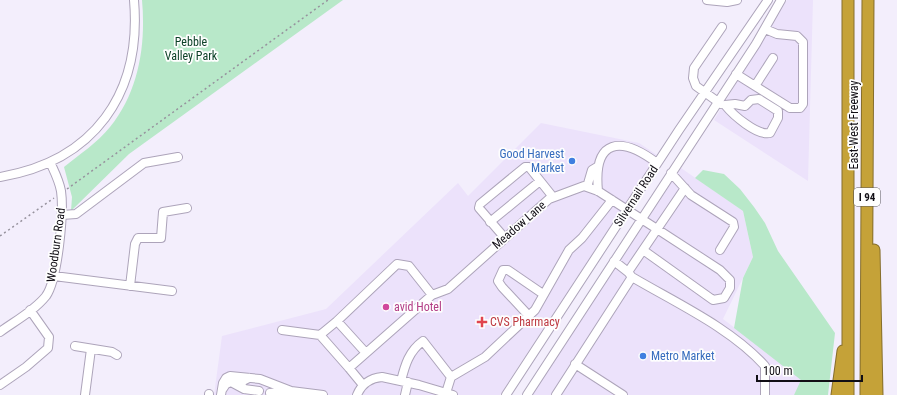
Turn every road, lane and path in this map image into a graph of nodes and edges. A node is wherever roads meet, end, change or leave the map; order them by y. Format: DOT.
graph roads {
  1 [pos="134,0"];
  2 [pos="328,0"];
  3 [pos="707,0"];
  4 [pos="737,0"];
  5 [pos="781,0"];
  6 [pos="848,0"];
  7 [pos="868,0"];
  8 [pos="765,1"];
  9 [pos="775,11"];
  10 [pos="722,27"];
  11 [pos="765,29"];
  12 [pos="773,58"];
  13 [pos="736,74"];
  14 [pos="755,86"];
  15 [pos="705,92"];
  16 [pos="721,103"];
  17 [pos="867,124"];
  18 [pos="178,158"];
  19 [pos="50,162"];
  20 [pos="657,164"];
  21 [pos="597,167"];
  22 [pos="671,173"];
  23 [pos="0,177"];
  24 [pos="540,181"];
  25 [pos="587,187"];
  26 [pos="685,188"];
  27 [pos="598,191"];
  28 [pos="61,193"];
  29 [pos="553,197"];
  30 [pos="612,200"];
  31 [pos="187,208"];
  32 [pos="626,210"];
  33 [pos="62,215"];
  34 [pos="641,220"];
  35 [pos="490,222"];
  36 [pos="657,228"];
  37 [pos="0,236"];
  38 [pos="504,237"];
  39 [pos="643,250"];
  40 [pos="720,250"];
  41 [pos="614,261"];
  42 [pos="630,274"];
  43 [pos="54,276"];
  44 [pos="130,286"];
  45 [pos="172,291"];
  46 [pos="543,294"];
  47 [pos="432,295"];
  48 [pos="30,310"];
  49 [pos="529,316"];
  50 [pos="337,321"];
  51 [pos="848,327"];
  52 [pos="282,330"];
  53 [pos="0,332"];
  54 [pos="320,335"];
  55 [pos="75,346"];
  56 [pos="91,348"];
  57 [pos="366,353"];
  58 [pos="117,355"];
  59 [pos="575,364"];
  60 [pos="349,368"];
  61 [pos="451,377"];
  62 [pos="250,378"];
  63 [pos="1,382"];
  64 [pos="404,382"];
  65 [pos="363,385"];
  66 [pos="244,389"];
  67 [pos="222,392"];
  68 [pos="259,392"];
  69 [pos="270,393"];
  70 [pos="291,393"];
  71 [pos="310,394"];
  72 [pos="449,394"];
  73 [pos="85,395"];
  74 [pos="323,395"];
  75 [pos="356,395"];
  76 [pos="405,395"];
  77 [pos="506,395"];
  78 [pos="527,395"];
  79 [pos="556,395"];
  80 [pos="623,395"];
  81 [pos="765,395"];
  82 [pos="837,395"];
  83 [pos="848,395"];
  84 [pos="866,395"];
  85 [pos="878,395"];
  1 -- 19 [label="street"];
  2 -- 28 [label="path"];
  3 -- 4 [label="street"];
  5 -- 9 [label="street, Silvernail Road"];
  6 -- 51 [label="highway, East-West Freeway / I 94"];
  7 -- 17 [label="highway, East-West Freeway / I 94"];
  8 -- 9 [label="street"];
  8 -- 15 [label="street, Silvernail Road"];
  9 -- 11 [label="street, Silvernail Road"];
  10 -- 15 [label="street"];
  11 -- 13 [label="street, Silvernail Road"];
  11 -- 14 [label="street"];
  12 -- 14 [label="street"];
  13 -- 14 [label="street"];
  13 -- 16 [label="street, Silvernail Road"];
  15 -- 16 [label="street"];
  15 -- 20 [label="street, Silvernail Road"];
  16 -- 16 [label="street"];
  16 -- 22 [label="street, Silvernail Road"];
  17 -- 84 [label="highway, East-West Freeway / I 94"];
  17 -- 85 [label="highway"];
  18 -- 33 [label="street"];
  19 -- 23 [label="street"];
  19 -- 28 [label="street, Woodburn Road"];
  20 -- 21 [label="street"];
  20 -- 32 [label="street, Silvernail Road"];
  21 -- 25 [label="street"];
  21 -- 27 [label="street"];
  22 -- 26 [label="street"];
  22 -- 34 [label="street, Silvernail Road"];
  24 -- 29 [label="street"];
  24 -- 35 [label="street"];
  24 -- 35 [label="street"];
  25 -- 27 [label="street"];
  25 -- 29 [label="street, Meadow Lane"];
  26 -- 36 [label="street"];
  26 -- 40 [label="street"];
  27 -- 30 [label="street"];
  28 -- 33 [label="street, Woodburn Road"];
  28 -- 37 [label="path"];
  29 -- 38 [label="street, Meadow Lane"];
  30 -- 32 [label="street"];
  30 -- 46 [label="street"];
  31 -- 44 [label="street"];
  32 -- 34 [label="street"];
  32 -- 77 [label="street, Silvernail Road"];
  33 -- 43 [label="street, Woodburn Road"];
  34 -- 36 [label="street"];
  34 -- 41 [label="street, Silvernail Road"];
  35 -- 38 [label="street"];
  36 -- 39 [label="street"];
  36 -- 39 [label="street"];
  38 -- 47 [label="street, Meadow Lane"];
  39 -- 42 [label="street"];
  41 -- 42 [label="street"];
  41 -- 78 [label="street, Silvernail Road"];
  42 -- 59 [label="street"];
  42 -- 81 [label="street"];
  43 -- 44 [label="street"];
  43 -- 48 [label="street, Woodburn Road"];
  44 -- 45 [label="street"];
  46 -- 49 [label="street"];
  46 -- 49 [label="street"];
  47 -- 50 [label="street"];
  47 -- 57 [label="street"];
  48 -- 53 [label="street, Woodburn Road"];
  48 -- 63 [label="street"];
  49 -- 61 [label="street"];
  50 -- 54 [label="street"];
  50 -- 57 [label="street"];
  51 -- 82 [label="highway"];
  51 -- 83 [label="highway, East-West Freeway / I 94"];
  52 -- 54 [label="street"];
  54 -- 60 [label="street"];
  55 -- 56 [label="street"];
  56 -- 58 [label="street"];
  56 -- 73 [label="street"];
  57 -- 60 [label="street"];
  59 -- 79 [label="street"];
  59 -- 80 [label="street"];
  60 -- 65 [label="street"];
  61 -- 64 [label="street"];
  61 -- 72 [label="street"];
  62 -- 66 [label="street"];
  62 -- 67 [label="street"];
  62 -- 70 [label="street"];
  64 -- 65 [label="street"];
  64 -- 72 [label="street"];
  64 -- 76 [label="street"];
  65 -- 75 [label="street"];
  66 -- 67 [label="street"];
  66 -- 68 [label="street"];
  69 -- 70 [label="street"];
  70 -- 71 [label="street"];
  71 -- 74 [label="street"];
}
